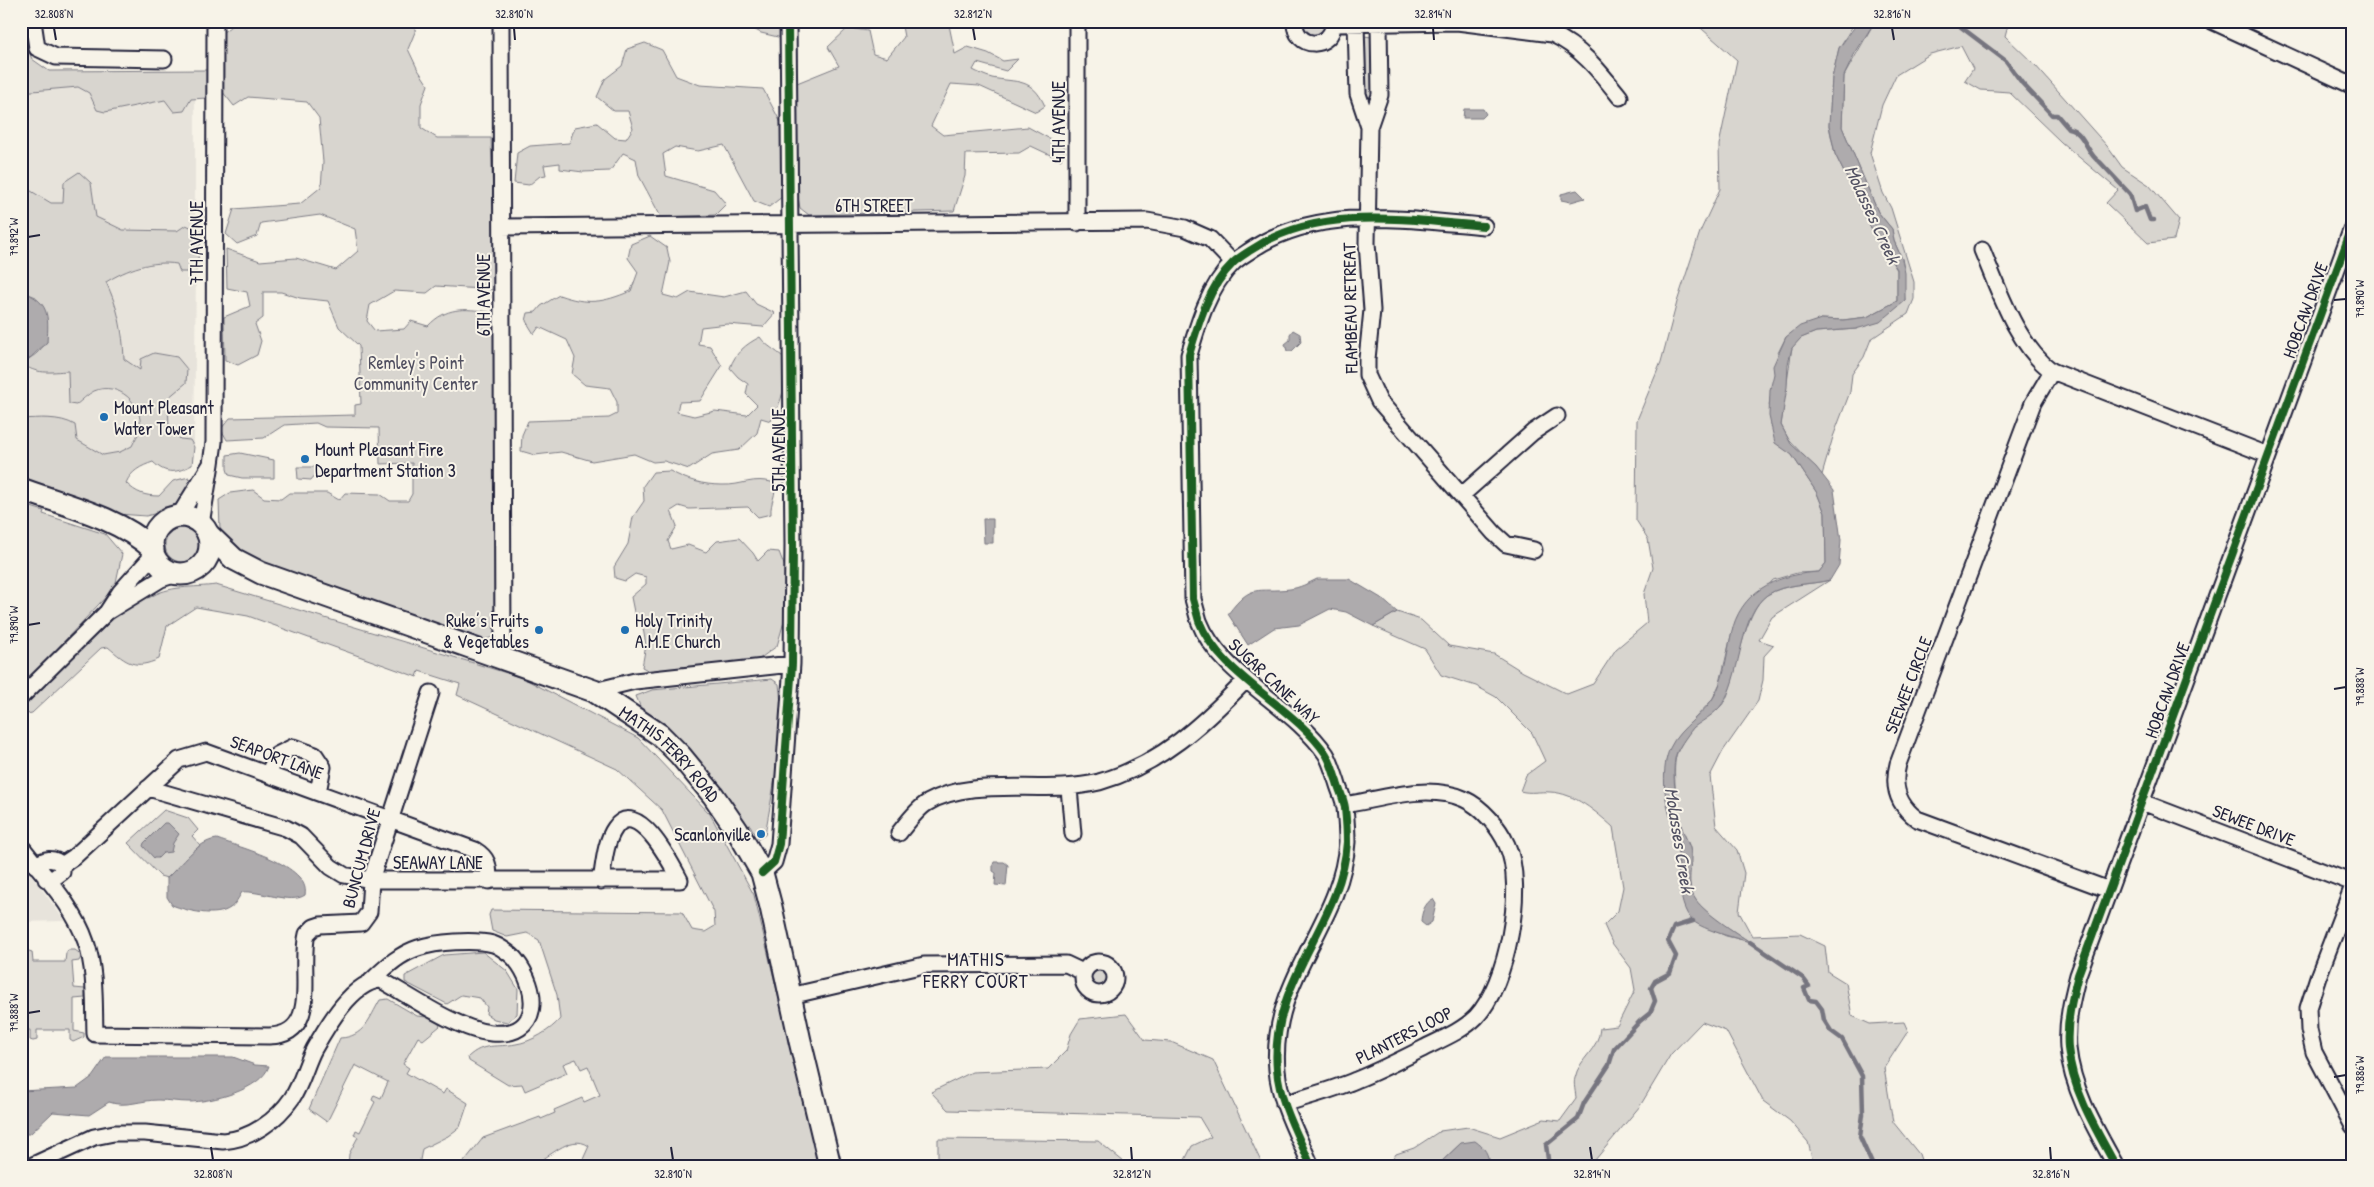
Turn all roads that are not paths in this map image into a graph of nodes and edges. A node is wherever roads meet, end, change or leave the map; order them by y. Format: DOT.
graph roads {
  1 [pos="33,21"];
  2 [pos="215,21"];
  3 [pos="501,21"];
  4 [pos="788,21"];
  5 [pos="1077,21"];
  6 [pos="1295,21"];
  7 [pos="2212,21"];
  8 [pos="1334,23"];
  9 [pos="1367,23"];
  10 [pos="1518,25"];
  11 [pos="164,59"];
  12 [pos="2353,86"];
  13 [pos="1620,97"];
  14 [pos="1369,127"];
  15 [pos="1369,219"];
  16 [pos="1077,223"];
  17 [pos="791,224"];
  18 [pos="2353,225"];
  19 [pos="1484,226"];
  20 [pos="502,227"];
  21 [pos="1982,250"];
  22 [pos="1233,263"];
  23 [pos="2052,371"];
  24 [pos="1557,416"];
  25 [pos="2268,455"];
  26 [pos="211,464"];
  27 [pos="21,489"];
  28 [pos="1462,494"];
  29 [pos="173,518"];
  30 [pos="106,520"];
  31 [pos="205,529"];
  32 [pos="1534,550"];
  33 [pos="153,551"];
  34 [pos="186,572"];
  35 [pos="261,573"];
  36 [pos="107,612"];
  37 [pos="503,660"];
  38 [pos="792,664"];
  39 [pos="1246,680"];
  40 [pos="594,690"];
  41 [pos="431,693"];
  42 [pos="21,696"];
  43 [pos="268,774"];
  44 [pos="148,788"];
  45 [pos="1069,788"];
  46 [pos="318,792"];
  47 [pos="2142,802"];
  48 [pos="1344,805"];
  49 [pos="391,818"];
  50 [pos="899,833"];
  51 [pos="1073,834"];
  52 [pos="21,846"];
  53 [pos="62,865"];
  54 [pos="36,866"];
  55 [pos="762,873"];
  56 [pos="46,879"];
  57 [pos="371,880"];
  58 [pos="490,881"];
  59 [pos="601,881"];
  60 [pos="2353,884"];
  61 [pos="2108,890"];
  62 [pos="1083,972"];
  63 [pos="371,981"];
  64 [pos="790,996"];
  65 [pos="1284,1104"];
  66 [pos="2353,1126"];
  67 [pos="21,1160"];
  68 [pos="35,1164"];
  69 [pos="830,1166"];
  70 [pos="1311,1166"];
  71 [pos="2116,1166"];
  1 -- 11 [label="street"];
  2 -- 26 [label="street, 7TH AVENUE"];
  3 -- 20 [label="street, 6TH AVENUE"];
  4 -- 17 [label="street, 5TH AVENUE"];
  5 -- 16 [label="street, 4TH AVENUE"];
  6 -- 8 [label="street"];
  7 -- 12 [label="street"];
  8 -- 9 [label="street"];
  9 -- 10 [label="street"];
  9 -- 14 [label="street"];
  9 -- 14 [label="street, FLAMBEAU RETREAT"];
  10 -- 13 [label="street"];
  14 -- 15 [label="street, FLAMBEAU RETREAT"];
  15 -- 19 [label="street, SUGAR CANE WAY"];
  15 -- 22 [label="street, SUGAR CANE WAY"];
  15 -- 28 [label="street, FLAMBEAU RETREAT"];
  16 -- 17 [label="street, 6TH STREET"];
  16 -- 22 [label="street, 6TH STREET"];
  17 -- 20 [label="street, 6TH STREET"];
  17 -- 38 [label="street, 5TH AVENUE"];
  18 -- 25 [label="street, HOBCAW DRIVE"];
  20 -- 37 [label="street, 6TH AVENUE"];
  21 -- 23 [label="street"];
  22 -- 39 [label="street, SUGAR CANE WAY"];
  23 -- 25 [label="street"];
  23 -- 61 [label="street, SEEWEE CIRCLE"];
  24 -- 28 [label="street"];
  25 -- 47 [label="street, HOBCAW DRIVE"];
  26 -- 29 [label="street, 7TH AVENUE"];
  26 -- 31 [label="street, 7TH AVENUE"];
  27 -- 30 [label="main road"];
  28 -- 32 [label="street, FLAMBEAU RETREAT"];
  29 -- 30 [label="main road"];
  29 -- 31 [label="main road"];
  29 -- 33 [label="main road"];
  30 -- 33 [label="main road"];
  31 -- 34 [label="main road"];
  31 -- 35 [label="main road, MATHIS FERRY ROAD"];
  33 -- 34 [label="main road"];
  33 -- 36 [label="street"];
  34 -- 35 [label="main road, MATHIS FERRY ROAD"];
  34 -- 36 [label="street"];
  35 -- 37 [label="main road, MATHIS FERRY ROAD"];
  36 -- 42 [label="street"];
  37 -- 40 [label="main road, MATHIS FERRY ROAD"];
  38 -- 40 [label="street"];
  38 -- 55 [label="street, 5TH AVENUE"];
  39 -- 45 [label="street"];
  39 -- 48 [label="street, SUGAR CANE WAY"];
  40 -- 55 [label="main road, MATHIS FERRY ROAD"];
  41 -- 49 [label="street, BUNCUM DRIVE"];
  43 -- 44 [label="street, SEAPORT LANE"];
  43 -- 46 [label="street, SEAPORT LANE"];
  43 -- 46 [label="street"];
  44 -- 53 [label="street, SEAPORT LANE"];
  44 -- 57 [label="street, SEAWAY LANE"];
  45 -- 50 [label="street"];
  45 -- 51 [label="street"];
  46 -- 49 [label="street, SEAPORT LANE"];
  47 -- 60 [label="street, SEWEE DRIVE"];
  47 -- 61 [label="street, HOBCAW DRIVE"];
  48 -- 65 [label="street, SUGAR CANE WAY"];
  48 -- 65 [label="street, PLANTERS LOOP"];
  49 -- 57 [label="street, BUNCUM DRIVE"];
  49 -- 58 [label="street, SEAPORT LANE"];
  52 -- 54 [label="street"];
  53 -- 54 [label="street"];
  53 -- 56 [label="street"];
  54 -- 56 [label="street"];
  55 -- 64 [label="main road, MATHIS FERRY ROAD"];
  56 -- 57 [label="street, BUNCUM DRIVE"];
  57 -- 58 [label="street, SEAWAY LANE"];
  58 -- 59 [label="street, SEAWAY LANE"];
  59 -- 59 [label="street, SEAWAY LANE"];
  60 -- 66 [label="street"];
  61 -- 71 [label="street, HOBCAW DRIVE"];
  62 -- 64 [label="street"];
  63 -- 63 [label="street"];
  63 -- 68 [label="street"];
  64 -- 69 [label="main road, MATHIS FERRY ROAD"];
  65 -- 70 [label="street, SUGAR CANE WAY"];
  67 -- 68 [label="street"];
}
